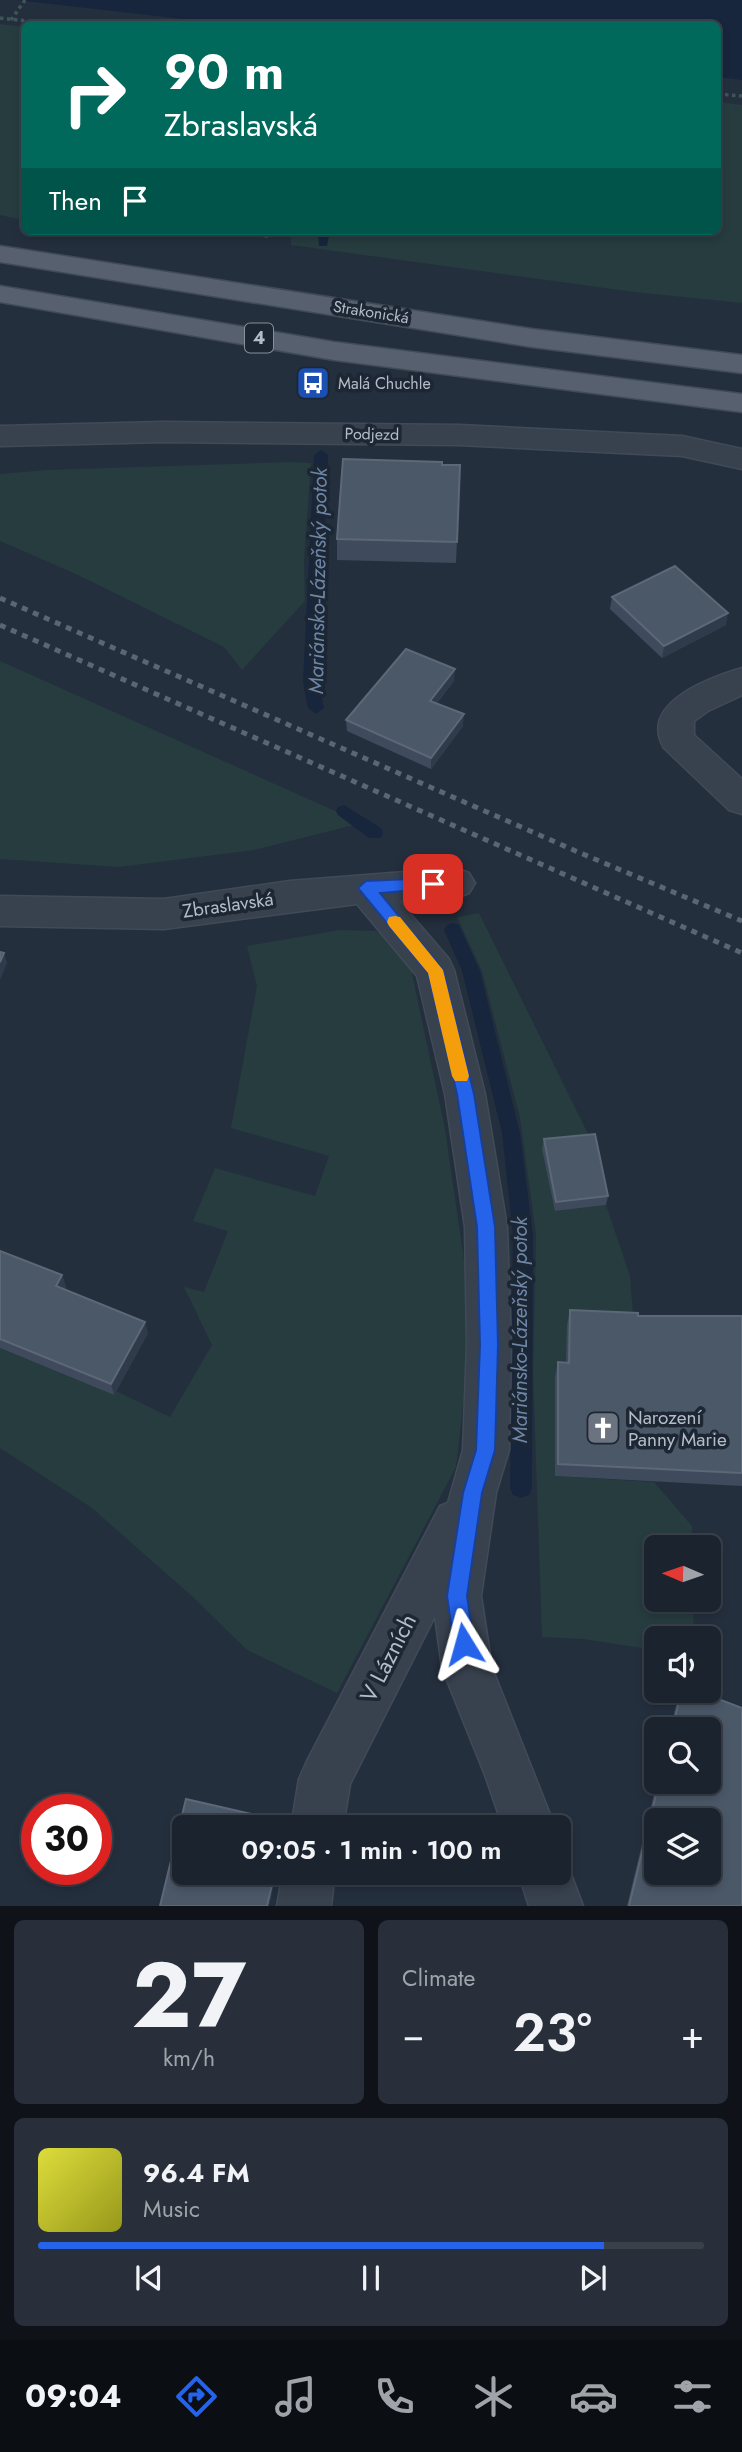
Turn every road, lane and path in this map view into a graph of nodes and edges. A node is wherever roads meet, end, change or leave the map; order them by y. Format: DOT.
graph roads {
  1 [pos="24,0"];
  2 [pos="0,18"];
  3 [pos="11,20"];
  4 [pos="22,21"];
  5 [pos="721,94"];
  6 [pos="742,96"];
  7 [pos="0,254"];
  8 [pos="0,294"];
  9 [pos="742,364"];
  10 [pos="742,403"];
  11 [pos="0,436"];
  12 [pos="742,458"];
  13 [pos="742,680"];
  14 [pos="742,800"];
  15 [pos="456,883"];
  16 [pos="366,888"];
  17 [pos="0,911"];
  18 [pos="473,1493"];
  19 [pos="319,1815"];
  20 [pos="525,1815"];
  21 [pos="307,1885"];
  22 [pos="549,1885"];
  23 [pos="304,1906"];
  24 [pos="556,1906"];
  1 -- 3 [label="path"];
  2 -- 3 [label="path"];
  3 -- 4 [label="path"];
  5 -- 6 [label="path"];
  7 -- 9 [label="main road, Strakonická"];
  8 -- 10 [label="main road, 4"];
  11 -- 12 [label="street, Podjezd"];
  13 -- 14 [label="street"];
  15 -- 16 [label="street, Zbraslavská"];
  16 -- 17 [label="street, Zbraslavská"];
  16 -- 18 [label="street, V Lázních"];
  18 -- 19 [label="street, V Lázních"];
  18 -- 20 [label="street, V Lázních"];
  21 -- 23 [label="street"];
  22 -- 24 [label="street"];
}
